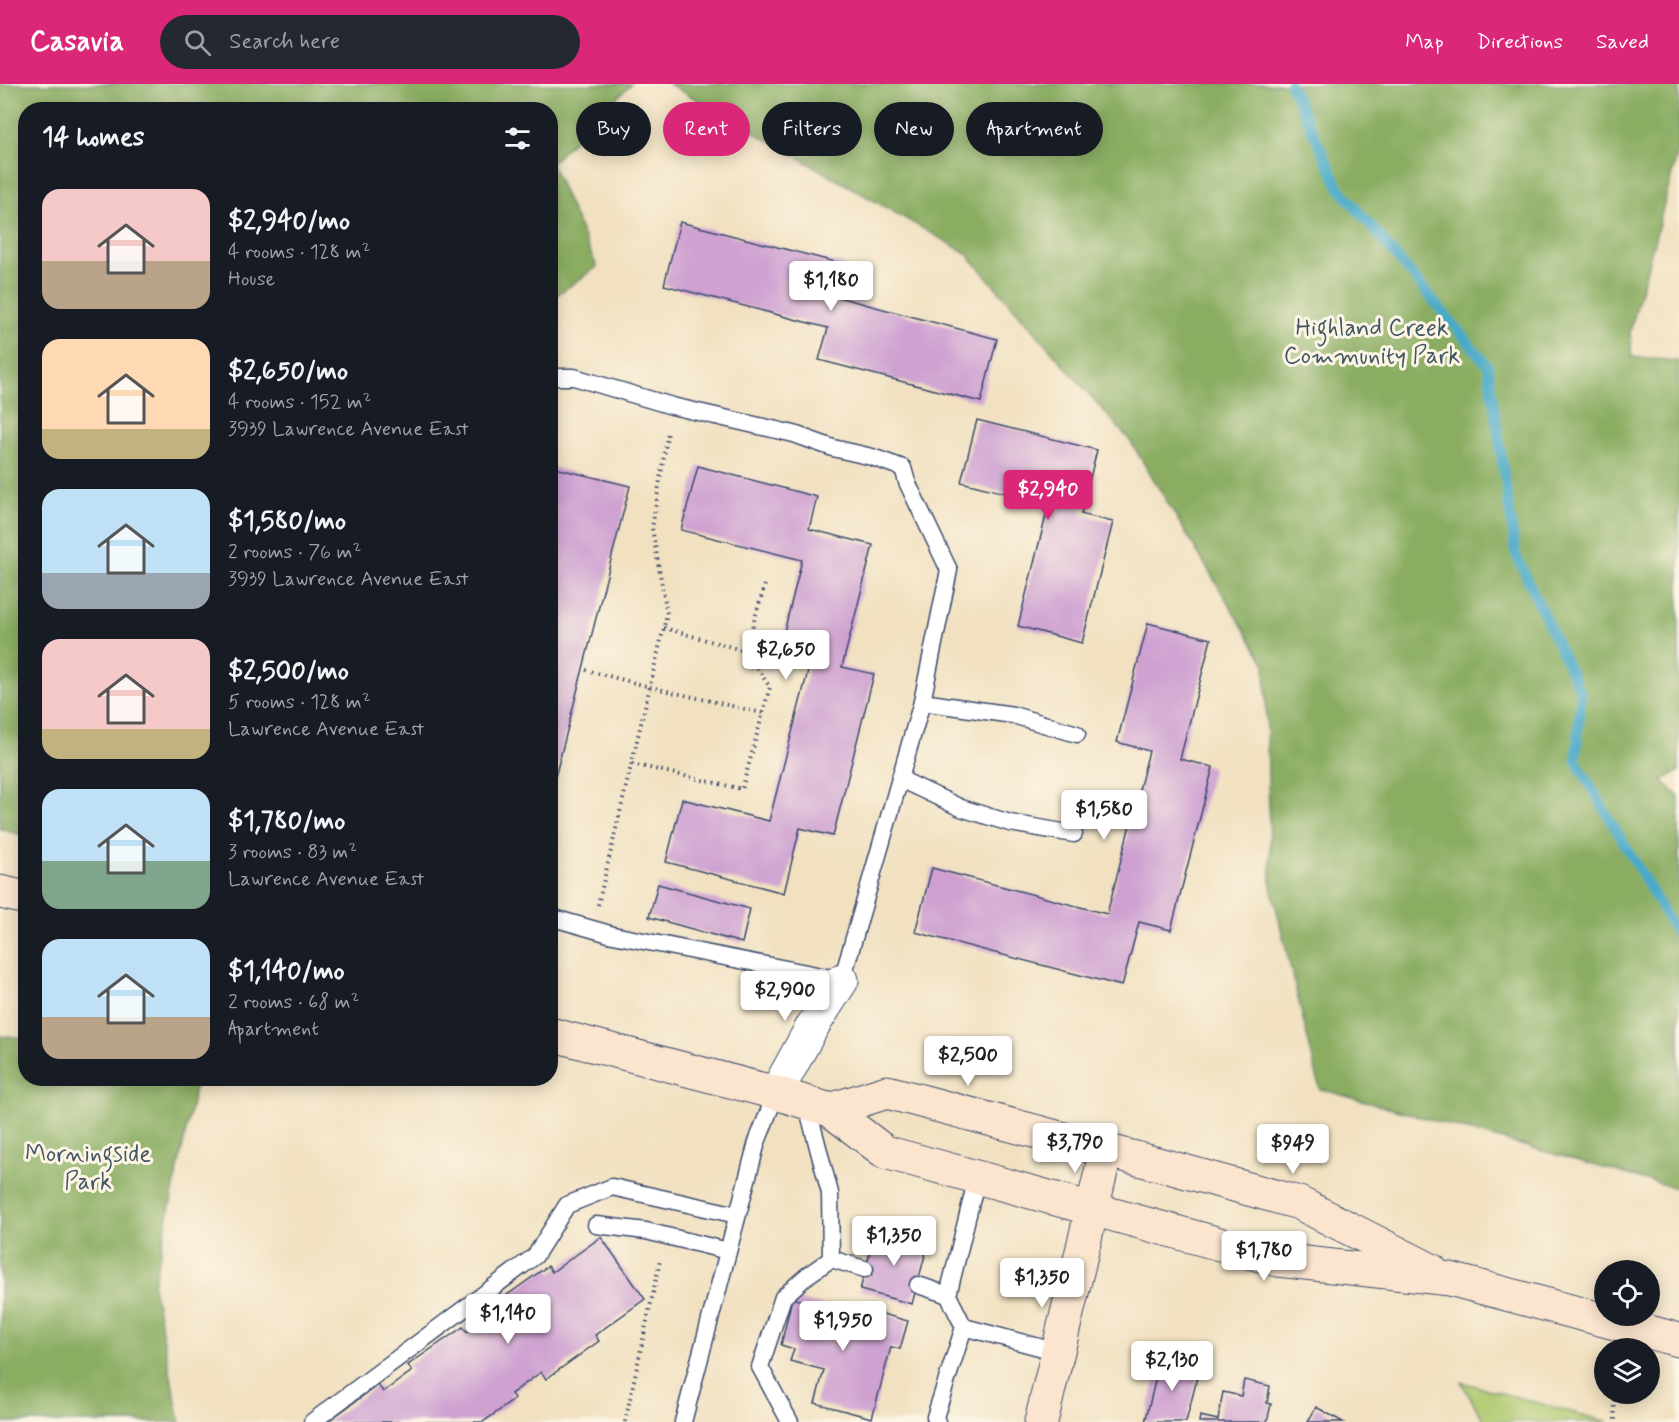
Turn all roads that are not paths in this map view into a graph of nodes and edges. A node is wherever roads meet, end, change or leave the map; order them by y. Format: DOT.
graph roads {
  1 [pos="558,377"];
  2 [pos="922,702"];
  3 [pos="1077,734"];
  4 [pos="900,779"];
  5 [pos="1074,834"];
  6 [pos="0,892"];
  7 [pos="18,896"];
  8 [pos="558,919"];
  9 [pos="842,980"];
  10 [pos="558,1036"];
  11 [pos="804,1102"];
  12 [pos="1106,1151"];
  13 [pos="977,1178"];
  14 [pos="1093,1209"];
  15 [pos="737,1215"];
  16 [pos="596,1225"];
  17 [pos="728,1251"];
  18 [pos="831,1259"];
  19 [pos="866,1269"];
  20 [pos="1450,1279"];
  21 [pos="918,1284"];
  22 [pos="948,1295"];
  23 [pos="964,1328"];
  24 [pos="1679,1340"];
  25 [pos="1058,1352"];
  26 [pos="312,1422"];
  27 [pos="683,1422"];
  28 [pos="790,1422"];
  29 [pos="937,1422"];
  30 [pos="1041,1422"];
  1 -- 2 [label="lane"];
  2 -- 3 [label="lane"];
  2 -- 4 [label="lane"];
  4 -- 5 [label="lane"];
  4 -- 9 [label="lane"];
  6 -- 7 [label="main road"];
  8 -- 9 [label="lane"];
  9 -- 11 [label="street"];
  10 -- 11 [label="main road"];
  11 -- 12 [label="main road"];
  11 -- 13 [label="main road"];
  11 -- 15 [label="lane"];
  11 -- 18 [label="lane"];
  12 -- 14 [label="main road"];
  12 -- 20 [label="main road"];
  13 -- 14 [label="main road"];
  13 -- 22 [label="lane"];
  14 -- 20 [label="main road"];
  14 -- 25 [label="main road"];
  15 -- 17 [label="lane"];
  15 -- 26 [label="lane"];
  16 -- 17 [label="lane"];
  17 -- 27 [label="lane"];
  18 -- 19 [label="lane"];
  18 -- 28 [label="lane"];
  20 -- 24 [label="main road"];
  21 -- 22 [label="lane"];
  22 -- 23 [label="lane"];
  23 -- 25 [label="lane"];
  23 -- 29 [label="lane"];
  25 -- 30 [label="main road"];
}
